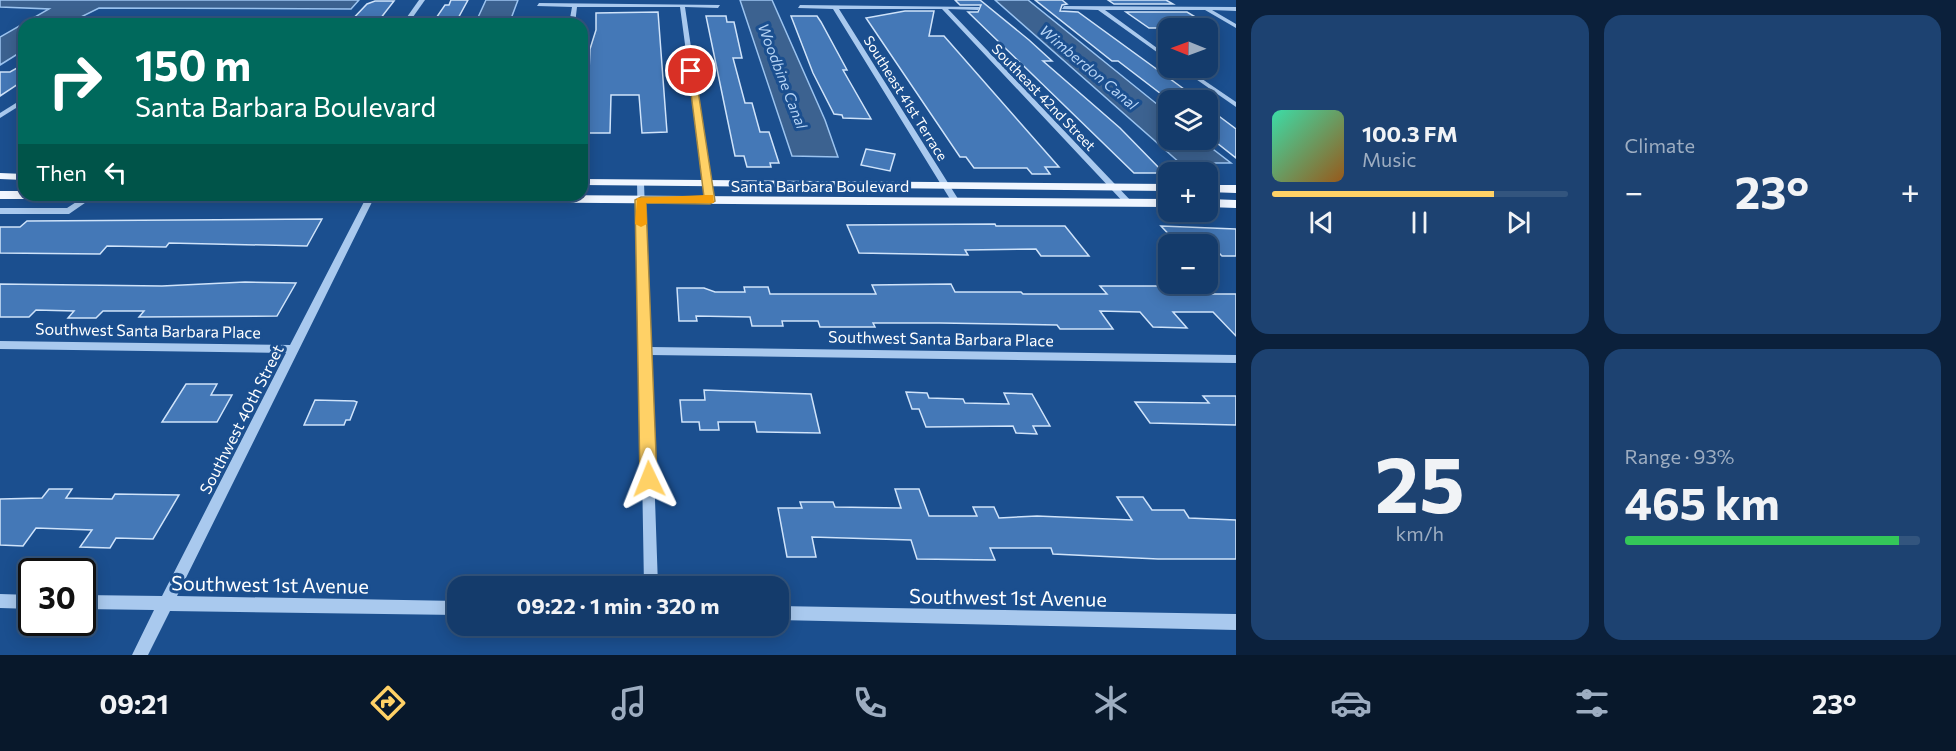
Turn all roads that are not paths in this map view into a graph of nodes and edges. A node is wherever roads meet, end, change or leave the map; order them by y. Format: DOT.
graph roads {
  1 [pos="422,0"];
  2 [pos="539,5"];
  3 [pos="575,5"];
  4 [pos="682,6"];
  5 [pos="718,6"];
  6 [pos="800,7"];
  7 [pos="835,7"];
  8 [pos="943,8"];
  9 [pos="978,8"];
  10 [pos="1064,8"];
  11 [pos="1099,9"];
  12 [pos="1206,9"];
  13 [pos="1236,9"];
  14 [pos="409,18"];
  15 [pos="573,18"];
  16 [pos="1236,26"];
  17 [pos="1158,51"];
  18 [pos="1197,78"];
  19 [pos="18,104"];
  20 [pos="1236,105"];
  21 [pos="0,116"];
  22 [pos="0,176"];
  23 [pos="18,177"];
  24 [pos="588,182"];
  25 [pos="640,183"];
  26 [pos="707,184"];
  27 [pos="947,186"];
  28 [pos="1114,188"];
  29 [pos="1158,188"];
  30 [pos="1218,189"];
  31 [pos="1236,189"];
  32 [pos="0,195"];
  33 [pos="18,195"];
  34 [pos="588,198"];
  35 [pos="641,200"];
  36 [pos="84,201"];
  37 [pos="369,201"];
  38 [pos="710,201"];
  39 [pos="956,202"];
  40 [pos="1129,203"];
  41 [pos="1158,203"];
  42 [pos="1218,203"];
  43 [pos="1236,204"];
  44 [pos="0,211"];
  45 [pos="0,345"];
  46 [pos="295,349"];
  47 [pos="645,351"];
  48 [pos="1236,359"];
  49 [pos="651,576"];
  50 [pos="0,601"];
  51 [pos="18,602"];
  52 [pos="96,603"];
  53 [pos="166,604"];
  54 [pos="447,608"];
  55 [pos="789,613"];
  56 [pos="1236,622"];
  57 [pos="141,655"];
  1 -- 14 [label="street"];
  2 -- 3 [label="street"];
  3 -- 4 [label="street"];
  3 -- 15 [label="street"];
  4 -- 5 [label="street"];
  4 -- 26 [label="street"];
  6 -- 7 [label="street"];
  7 -- 8 [label="street"];
  7 -- 27 [label="street, Southeast 41st Terrace"];
  8 -- 9 [label="street"];
  8 -- 28 [label="street, Southeast 42nd Street"];
  10 -- 11 [label="street"];
  11 -- 12 [label="street"];
  11 -- 17 [label="street"];
  12 -- 13 [label="street"];
  12 -- 16 [label="street"];
  18 -- 20 [label="street"];
  19 -- 21 [label="street"];
  22 -- 23 [label="main road"];
  24 -- 25 [label="main road, Santa Barbara Boulevard"];
  25 -- 26 [label="main road, Santa Barbara Boulevard"];
  25 -- 35 [label="street"];
  26 -- 27 [label="main road, Santa Barbara Boulevard"];
  26 -- 38 [label="street"];
  27 -- 28 [label="main road, Santa Barbara Boulevard"];
  27 -- 39 [label="street, Southeast 41st Terrace"];
  28 -- 29 [label="main road, Santa Barbara Boulevard"];
  28 -- 40 [label="street, Southeast 42nd Street"];
  30 -- 31 [label="main road"];
  32 -- 33 [label="main road"];
  34 -- 35 [label="main road, Santa Barbara Boulevard"];
  35 -- 38 [label="main road, Santa Barbara Boulevard"];
  35 -- 47 [label="street"];
  36 -- 44 [label="street"];
  37 -- 46 [label="street, Southwest 40th Street"];
  38 -- 39 [label="main road, Santa Barbara Boulevard"];
  39 -- 40 [label="main road, Santa Barbara Boulevard"];
  40 -- 41 [label="main road, Santa Barbara Boulevard"];
  42 -- 43 [label="main road"];
  45 -- 46 [label="street, Southwest Santa Barbara Place"];
  46 -- 53 [label="street, Southwest 40th Street"];
  47 -- 48 [label="street, Southwest Santa Barbara Place"];
  47 -- 49 [label="street"];
  50 -- 51 [label="street"];
  52 -- 53 [label="street, Southwest 1st Avenue"];
  53 -- 54 [label="street, Southwest 1st Avenue"];
  53 -- 57 [label="street, Southwest 40th Street"];
  55 -- 56 [label="street, Southwest 1st Avenue"];
}
